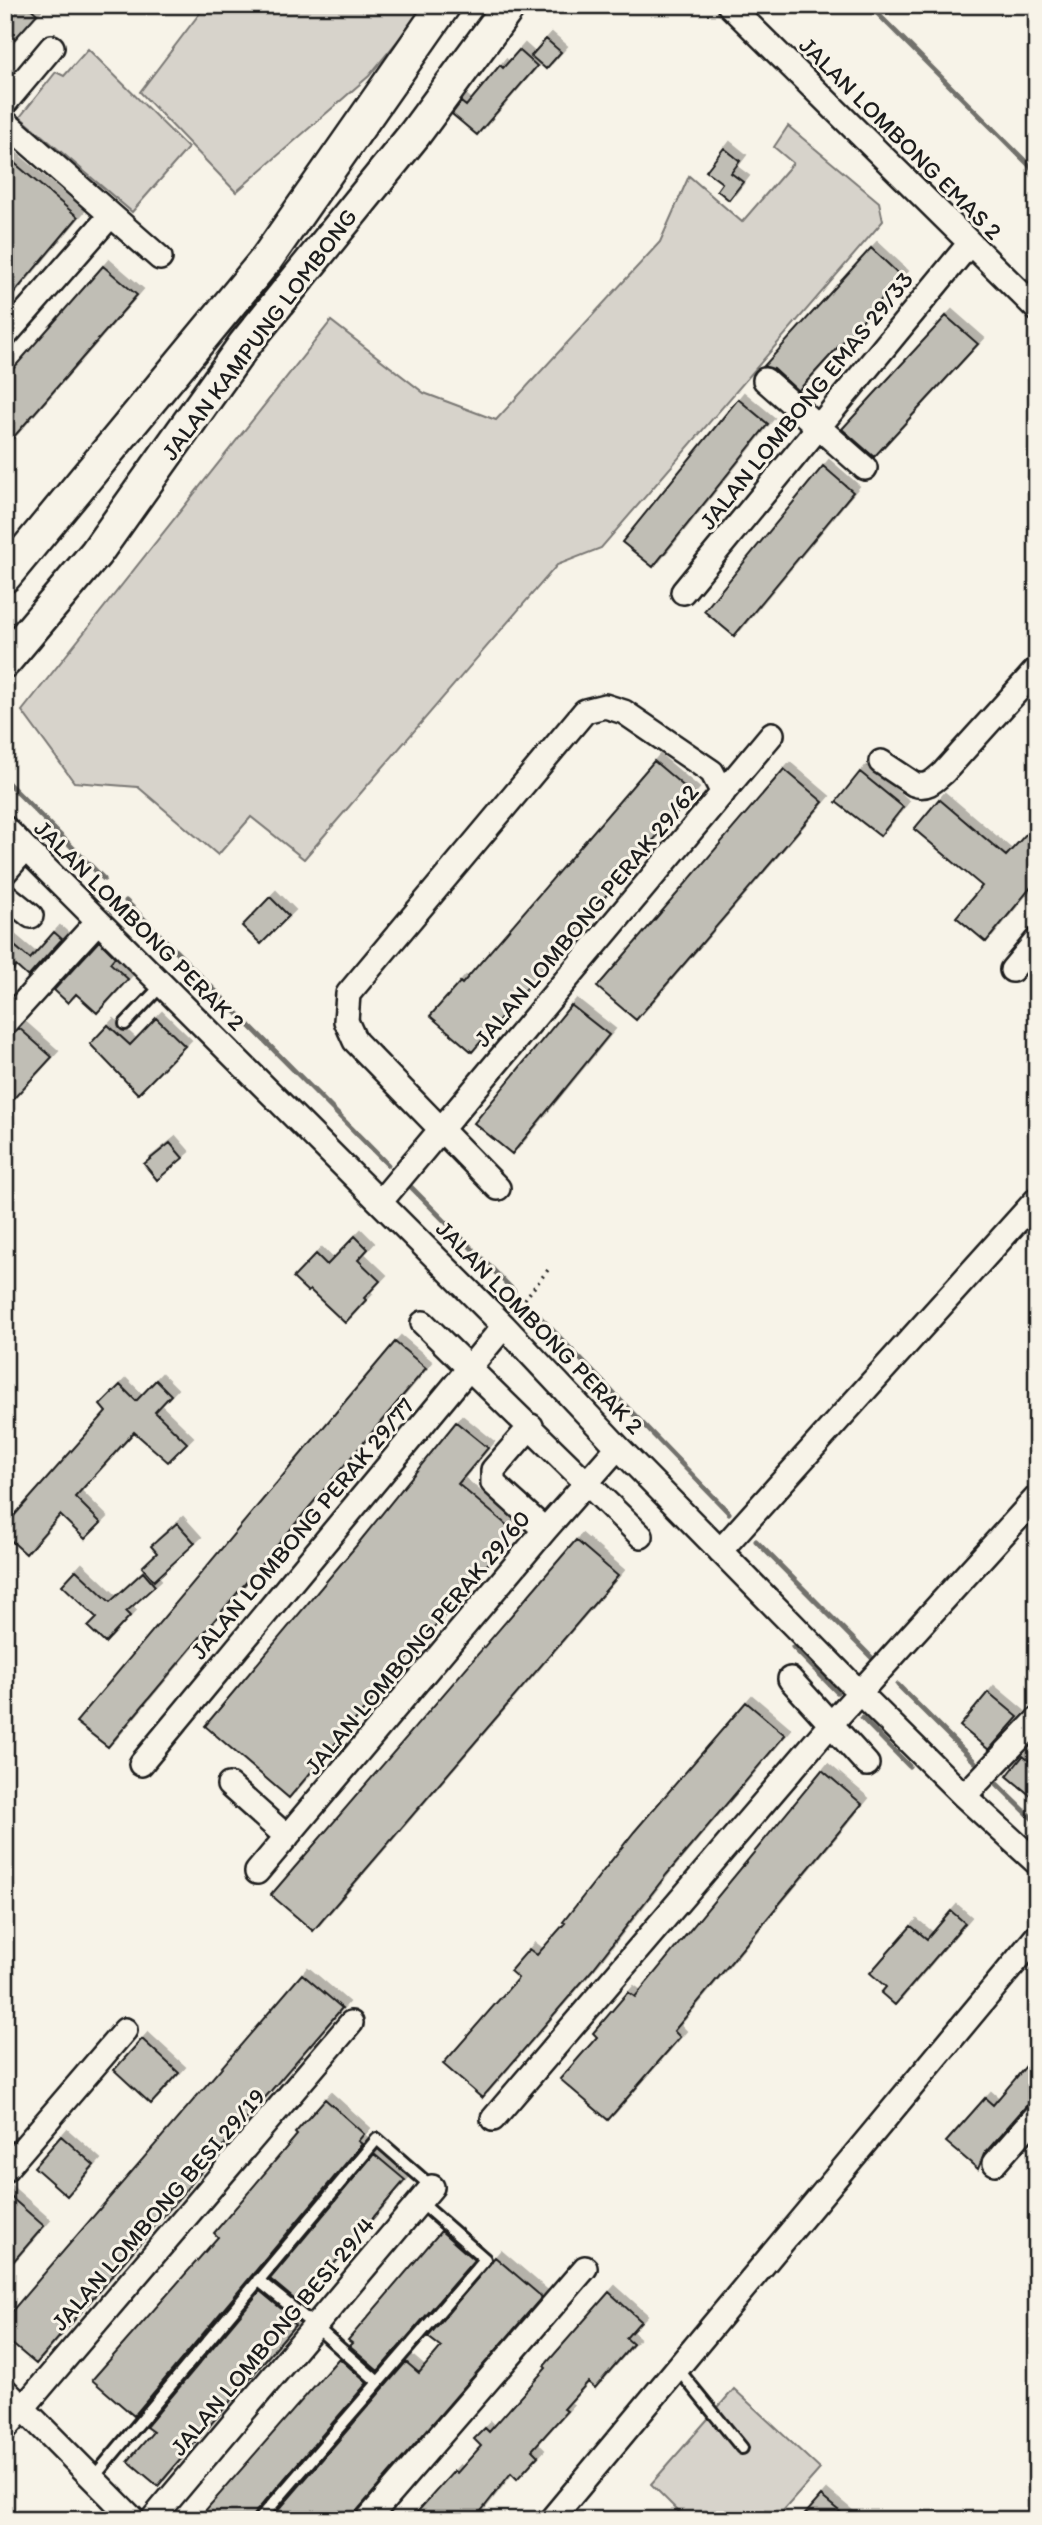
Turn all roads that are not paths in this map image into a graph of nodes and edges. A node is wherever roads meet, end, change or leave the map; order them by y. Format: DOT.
graph roads {
  1 [pos="444,5"];
  2 [pos="510,5"];
  3 [pos="729,5"];
  4 [pos="52,47"];
  5 [pos="5,103"];
  6 [pos="5,122"];
  7 [pos="111,215"];
  8 [pos="970,243"];
  9 [pos="160,258"];
  10 [pos="1037,309"];
  11 [pos="5,336"];
  12 [pos="765,380"];
  13 [pos="818,427"];
  14 [pos="865,468"];
  15 [pos="5,576"];
  16 [pos="683,592"];
  17 [pos="5,661"];
  18 [pos="1037,669"];
  19 [pos="772,734"];
  20 [pos="881,762"];
  21 [pos="723,793"];
  22 [pos="5,828"];
  23 [pos="25,849"];
  24 [pos="5,872"];
  25 [pos="5,895"];
  26 [pos="31,916"];
  27 [pos="98,921"];
  28 [pos="1037,940"];
  29 [pos="1012,970"];
  30 [pos="162,985"];
  31 [pos="5,1023"];
  32 [pos="125,1024"];
  33 [pos="440,1130"];
  34 [pos="498,1188"];
  35 [pos="1037,1199"];
  36 [pos="381,1201"];
  37 [pos="423,1323"];
  38 [pos="505,1326"];
  39 [pos="470,1368"];
  40 [pos="531,1426"];
  41 [pos="618,1447"];
  42 [pos="586,1481"];
  43 [pos="1037,1497"];
  44 [pos="545,1530"];
  45 [pos="641,1536"];
  46 [pos="720,1551"];
  47 [pos="790,1679"];
  48 [pos="860,1693"];
  49 [pos="1037,1720"];
  50 [pos="830,1725"];
  51 [pos="141,1764"];
  52 [pos="867,1764"];
  53 [pos="229,1785"];
  54 [pos="964,1796"];
  55 [pos="287,1837"];
  56 [pos="1037,1863"];
  57 [pos="257,1872"];
  58 [pos="1037,1936"];
  59 [pos="351,2023"];
  60 [pos="125,2030"];
  61 [pos="1037,2115"];
  62 [pos="493,2119"];
  63 [pos="995,2163"];
  64 [pos="5,2170"];
  65 [pos="426,2194"];
  66 [pos="584,2268"];
  67 [pos="258,2280"];
  68 [pos="315,2326"];
  69 [pos="677,2368"];
  70 [pos="378,2382"];
  71 [pos="5,2390"];
  72 [pos="23,2407"];
  73 [pos="5,2429"];
  74 [pos="742,2448"];
  75 [pos="93,2478"];
  76 [pos="134,2520"];
  77 [pos="152,2520"];
  78 [pos="259,2520"];
  79 [pos="367,2520"];
  80 [pos="551,2520"];
  1 -- 15 [label="street, JALAN KAMPUNG LOMBONG"];
  2 -- 17 [label="street, JALAN KAMPUNG LOMBONG"];
  3 -- 8 [label="street, JALAN LOMBONG EMAS 2"];
  4 -- 5 [label="street"];
  6 -- 7 [label="street"];
  7 -- 9 [label="street"];
  7 -- 11 [label="street"];
  8 -- 10 [label="street, JALAN LOMBONG EMAS 2"];
  8 -- 13 [label="street, JALAN LOMBONG EMAS 29/33"];
  12 -- 13 [label="street"];
  13 -- 14 [label="street"];
  13 -- 16 [label="street, JALAN LOMBONG EMAS 29/33"];
  18 -- 20 [label="street"];
  19 -- 21 [label="street, JALAN LOMBONG PERAK 29/62"];
  21 -- 33 [label="street, JALAN LOMBONG PERAK 29/62"];
  21 -- 33 [label="street"];
  22 -- 23 [label="street, JALAN LOMBONG PERAK 2"];
  23 -- 24 [label="street"];
  23 -- 27 [label="street, JALAN LOMBONG PERAK 2"];
  25 -- 26 [label="street"];
  27 -- 30 [label="street, JALAN LOMBONG PERAK 2"];
  27 -- 31 [label="street"];
  28 -- 29 [label="street"];
  30 -- 32 [label="lane"];
  30 -- 36 [label="street, JALAN LOMBONG PERAK 2"];
  33 -- 34 [label="street"];
  33 -- 36 [label="street, JALAN LOMBONG PERAK 29/62"];
  35 -- 46 [label="street"];
  36 -- 38 [label="street, JALAN LOMBONG PERAK 2"];
  37 -- 39 [label="street"];
  38 -- 39 [label="street, JALAN LOMBONG PERAK 29/77"];
  38 -- 41 [label="street, JALAN LOMBONG PERAK 2"];
  39 -- 40 [label="street"];
  39 -- 51 [label="street, JALAN LOMBONG PERAK 29/77"];
  40 -- 42 [label="street"];
  40 -- 44 [label="street"];
  41 -- 42 [label="street, JALAN LOMBONG PERAK 29/60"];
  41 -- 46 [label="street, JALAN LOMBONG PERAK 2"];
  42 -- 44 [label="street, JALAN LOMBONG PERAK 29/60"];
  42 -- 45 [label="street"];
  43 -- 48 [label="street"];
  44 -- 55 [label="street, JALAN LOMBONG PERAK 29/60"];
  46 -- 48 [label="street, JALAN LOMBONG PERAK 2"];
  47 -- 50 [label="street"];
  48 -- 50 [label="street"];
  48 -- 54 [label="street, JALAN LOMBONG PERAK 2"];
  49 -- 54 [label="street"];
  50 -- 52 [label="street"];
  50 -- 62 [label="street"];
  53 -- 55 [label="street"];
  54 -- 56 [label="street, JALAN LOMBONG PERAK 2"];
  55 -- 57 [label="street, JALAN LOMBONG PERAK 29/60"];
  58 -- 69 [label="street"];
  59 -- 72 [label="street, JALAN LOMBONG BESI 29/19"];
  60 -- 64 [label="street"];
  61 -- 63 [label="street"];
  65 -- 67 [label="lane"];
  65 -- 68 [label="street, JALAN LOMBONG BESI 29/4"];
  65 -- 70 [label="lane"];
  66 -- 79 [label="street"];
  67 -- 68 [label="lane"];
  67 -- 75 [label="lane"];
  68 -- 70 [label="lane"];
  68 -- 77 [label="street, JALAN LOMBONG BESI 29/4"];
  69 -- 74 [label="lane"];
  69 -- 80 [label="street"];
  70 -- 78 [label="lane"];
  71 -- 72 [label="street"];
  72 -- 73 [label="street, JALAN LOMBONG BESI 29/19"];
  72 -- 75 [label="street"];
  75 -- 76 [label="street"];
}
